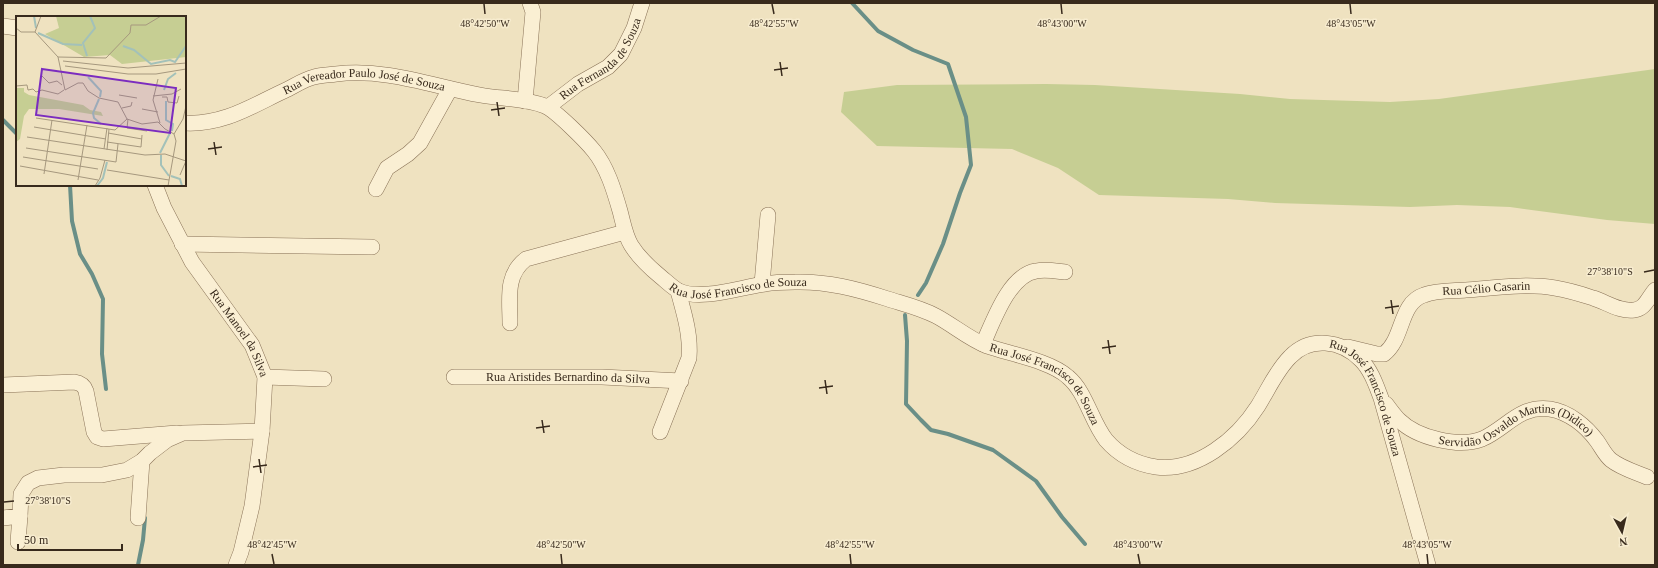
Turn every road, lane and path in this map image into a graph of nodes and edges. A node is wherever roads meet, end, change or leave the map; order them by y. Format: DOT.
graph roads {
  1 [pos="530,3"];
  2 [pos="642,3"];
  3 [pos="3,26"];
  4 [pos="16,28"];
  5 [pos="450,89"];
  6 [pos="525,101"];
  7 [pos="548,107"];
  8 [pos="186,123"];
  9 [pos="155,186"];
  10 [pos="376,189"];
  11 [pos="768,215"];
  12 [pos="625,232"];
  13 [pos="182,244"];
  14 [pos="372,247"];
  15 [pos="1065,272"];
  16 [pos="762,284"];
  17 [pos="1655,290"];
  18 [pos="678,291"];
  19 [pos="510,323"];
  20 [pos="982,344"];
  21 [pos="1341,345"];
  22 [pos="265,377"];
  23 [pos="454,377"];
  24 [pos="324,379"];
  25 [pos="681,381"];
  26 [pos="3,385"];
  27 [pos="1382,398"];
  28 [pos="262,431"];
  29 [pos="660,432"];
  30 [pos="183,433"];
  31 [pos="142,461"];
  32 [pos="1647,478"];
  33 [pos="20,516"];
  34 [pos="3,518"];
  35 [pos="138,518"];
  36 [pos="18,542"];
  37 [pos="236,565"];
  38 [pos="1428,565"];
  1 -- 6 [label="street"];
  2 -- 7 [label="street, Rua Fernanda de Souza"];
  3 -- 4 [label="street"];
  5 -- 6 [label="street, Rua Vereador Paulo José de Souza"];
  5 -- 8 [label="street, Rua Vereador Paulo José de Souza"];
  5 -- 10 [label="street"];
  6 -- 7 [label="street, Rua Vereador Paulo José de Souza"];
  7 -- 12 [label="street, Rua José Francisco de Souza"];
  9 -- 13 [label="street, Rua Manoel da Silva"];
  11 -- 16 [label="street"];
  12 -- 18 [label="street, Rua José Francisco de Souza"];
  12 -- 19 [label="street"];
  13 -- 14 [label="street"];
  13 -- 22 [label="street, Rua Manoel da Silva"];
  15 -- 20 [label="street"];
  16 -- 18 [label="street, Rua José Francisco de Souza"];
  16 -- 20 [label="street, Rua José Francisco de Souza"];
  17 -- 21 [label="street, Rua Célio Casarin"];
  18 -- 25 [label="street"];
  20 -- 21 [label="street, Rua José Francisco de Souza"];
  21 -- 27 [label="street, Rua José Francisco de Souza"];
  22 -- 24 [label="street"];
  22 -- 28 [label="street, Rua Manoel da Silva"];
  23 -- 25 [label="street, Rua Aristides Bernardino da Silva"];
  25 -- 29 [label="street"];
  26 -- 30 [label="street"];
  27 -- 32 [label="street, Servidão Osvaldo Martins (Didico)"];
  27 -- 38 [label="street, Rua José Francisco de Souza"];
  28 -- 30 [label="street"];
  28 -- 37 [label="street, Rua Manoel da Silva"];
  30 -- 31 [label="street"];
  31 -- 33 [label="street"];
  31 -- 35 [label="street"];
  33 -- 34 [label="street"];
  33 -- 36 [label="street"];
}
